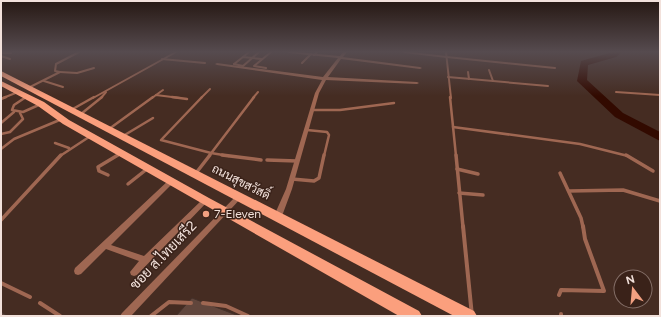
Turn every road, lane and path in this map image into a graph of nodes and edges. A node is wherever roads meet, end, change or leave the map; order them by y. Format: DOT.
graph roads {
  1 [pos="56,67"];
  2 [pos="149,67"];
  3 [pos="237,67"];
  4 [pos="259,67"];
  5 [pos="334,67"];
  6 [pos="410,67"];
  7 [pos="447,67"];
  8 [pos="543,67"];
  9 [pos="94,68"];
  10 [pos="266,68"];
  11 [pos="420,68"];
  12 [pos="555,68"];
  13 [pos="489,70"];
  14 [pos="60,72"];
  15 [pos="468,72"];
  16 [pos="1,73"];
  17 [pos="448,77"];
  18 [pos="325,79"];
  19 [pos="469,79"];
  20 [pos="44,81"];
  21 [pos="493,81"];
  22 [pos="1,83"];
  23 [pos="417,84"];
  24 [pos="548,86"];
  25 [pos="64,87"];
  26 [pos="163,90"];
  27 [pos="210,90"];
  28 [pos="107,91"];
  29 [pos="24,92"];
  30 [pos="258,92"];
  31 [pos="616,92"];
  32 [pos="660,94"];
  33 [pos="156,95"];
  34 [pos="1,98"];
  35 [pos="187,99"];
  36 [pos="41,104"];
  37 [pos="394,104"];
  38 [pos="312,110"];
  39 [pos="14,112"];
  40 [pos="76,112"];
  41 [pos="20,113"];
  42 [pos="153,118"];
  43 [pos="62,119"];
  44 [pos="1,123"];
  45 [pos="453,128"];
  46 [pos="110,129"];
  47 [pos="307,130"];
  48 [pos="1,134"];
  49 [pos="92,135"];
  50 [pos="123,136"];
  51 [pos="54,143"];
  52 [pos="69,148"];
  53 [pos="1,149"];
  54 [pos="121,152"];
  55 [pos="211,153"];
  56 [pos="261,160"];
  57 [pos="267,160"];
  58 [pos="297,161"];
  59 [pos="148,168"];
  60 [pos="457,169"];
  61 [pos="653,171"];
  62 [pos="560,172"];
  63 [pos="195,174"];
  64 [pos="478,174"];
  65 [pos="108,175"];
  66 [pos="292,179"];
  67 [pos="172,181"];
  68 [pos="128,184"];
  69 [pos="568,191"];
  70 [pos="459,192"];
  71 [pos="483,195"];
  72 [pos="240,196"];
  73 [pos="660,200"];
  74 [pos="205,201"];
  75 [pos="224,212"];
  76 [pos="278,216"];
  77 [pos="1,220"];
  78 [pos="105,246"];
  79 [pos="145,260"];
  80 [pos="78,271"];
  81 [pos="134,272"];
  82 [pos="1,283"];
  83 [pos="559,295"];
  84 [pos="30,297"];
  85 [pos="40,303"];
  86 [pos="196,304"];
  87 [pos="191,308"];
  88 [pos="60,316"];
  89 [pos="125,316"];
  90 [pos="151,316"];
  91 [pos="248,316"];
  92 [pos="413,316"];
  93 [pos="470,316"];
  1 -- 14 [label="lane"];
  2 -- 28 [label="lane"];
  3 -- 18 [label="street"];
  4 -- 10 [label="lane"];
  5 -- 18 [label="street"];
  6 -- 11 [label="street"];
  7 -- 17 [label="lane"];
  8 -- 12 [label="lane"];
  9 -- 14 [label="lane"];
  13 -- 21 [label="lane"];
  14 -- 20 [label="lane"];
  15 -- 19 [label="lane"];
  16 -- 29 [label="main road, ถนนสุขสวัสดิ์"];
  17 -- 19 [label="lane"];
  17 -- 45 [label="lane"];
  18 -- 23 [label="street"];
  18 -- 38 [label="street"];
  19 -- 21 [label="lane"];
  20 -- 25 [label="lane"];
  20 -- 29 [label="lane"];
  21 -- 24 [label="lane"];
  22 -- 29 [label="main road, ถนนสุขสวัสดิ์"];
  26 -- 33 [label="lane"];
  27 -- 55 [label="lane"];
  28 -- 40 [label="lane"];
  28 -- 40 [label="lane"];
  29 -- 34 [label="lane"];
  29 -- 36 [label="main road, ถนนสุขสวัสดิ์"];
  29 -- 39 [label="lane"];
  29 -- 40 [label="main road, ถนนสุขสวัสดิ์"];
  30 -- 55 [label="lane"];
  31 -- 32 [label="lane"];
  33 -- 35 [label="lane"];
  33 -- 46 [label="lane"];
  36 -- 41 [label="lane"];
  36 -- 43 [label="main road, ถนนสุขสวัสดิ์"];
  37 -- 38 [label="lane"];
  38 -- 47 [label="street"];
  39 -- 41 [label="lane"];
  39 -- 44 [label="lane"];
  40 -- 46 [label="main road, ถนนสุขสวัสดิ์"];
  41 -- 48 [label="lane"];
  42 -- 50 [label="lane"];
  43 -- 49 [label="main road, ถนนสุขสวัสดิ์"];
  43 -- 53 [label="lane"];
  45 -- 60 [label="lane"];
  45 -- 61 [label="lane"];
  46 -- 50 [label="main road, ถนนสุขสวัสดิ์"];
  47 -- 58 [label="street"];
  47 -- 66 [label="lane"];
  49 -- 52 [label="lane"];
  49 -- 54 [label="main road, ถนนสุขสวัสดิ์"];
  50 -- 63 [label="main road, ถนนสุขสวัสดิ์"];
  51 -- 52 [label="lane"];
  52 -- 77 [label="lane"];
  54 -- 59 [label="main road, ถนนสุขสวัสดิ์"];
  54 -- 65 [label="lane"];
  55 -- 56 [label="lane"];
  55 -- 63 [label="lane"];
  57 -- 58 [label="lane"];
  58 -- 66 [label="street"];
  59 -- 67 [label="main road, ถนนสุขสวัสดิ์"];
  59 -- 68 [label="lane"];
  60 -- 64 [label="lane"];
  60 -- 70 [label="lane"];
  62 -- 69 [label="lane"];
  63 -- 72 [label="main road, ถนนสุขสวัสดิ์"];
  66 -- 76 [label="street"];
  67 -- 74 [label="main road, ถนนสุขสวัสดิ์"];
  67 -- 78 [label="street"];
  69 -- 73 [label="lane"];
  69 -- 83 [label="lane"];
  70 -- 71 [label="lane"];
  70 -- 93 [label="lane"];
  72 -- 75 [label="street, ซอย ส.ไทยเสรี2"];
  72 -- 76 [label="main road, ถนนสุขสวัสดิ์"];
  74 -- 75 [label="main road, ถนนสุขสวัสดิ์"];
  74 -- 79 [label="street"];
  75 -- 89 [label="street, ซอย ส.ไทยเสรี2"];
  75 -- 92 [label="main road, ถนนสุขสวัสดิ์"];
  76 -- 93 [label="main road, ถนนสุขสวัสดิ์"];
  78 -- 79 [label="street"];
  78 -- 80 [label="street"];
  79 -- 81 [label="street"];
  82 -- 84 [label="lane"];
  85 -- 88 [label="lane"];
  86 -- 87 [label="lane"];
  86 -- 90 [label="lane"];
  86 -- 91 [label="lane"];
}
